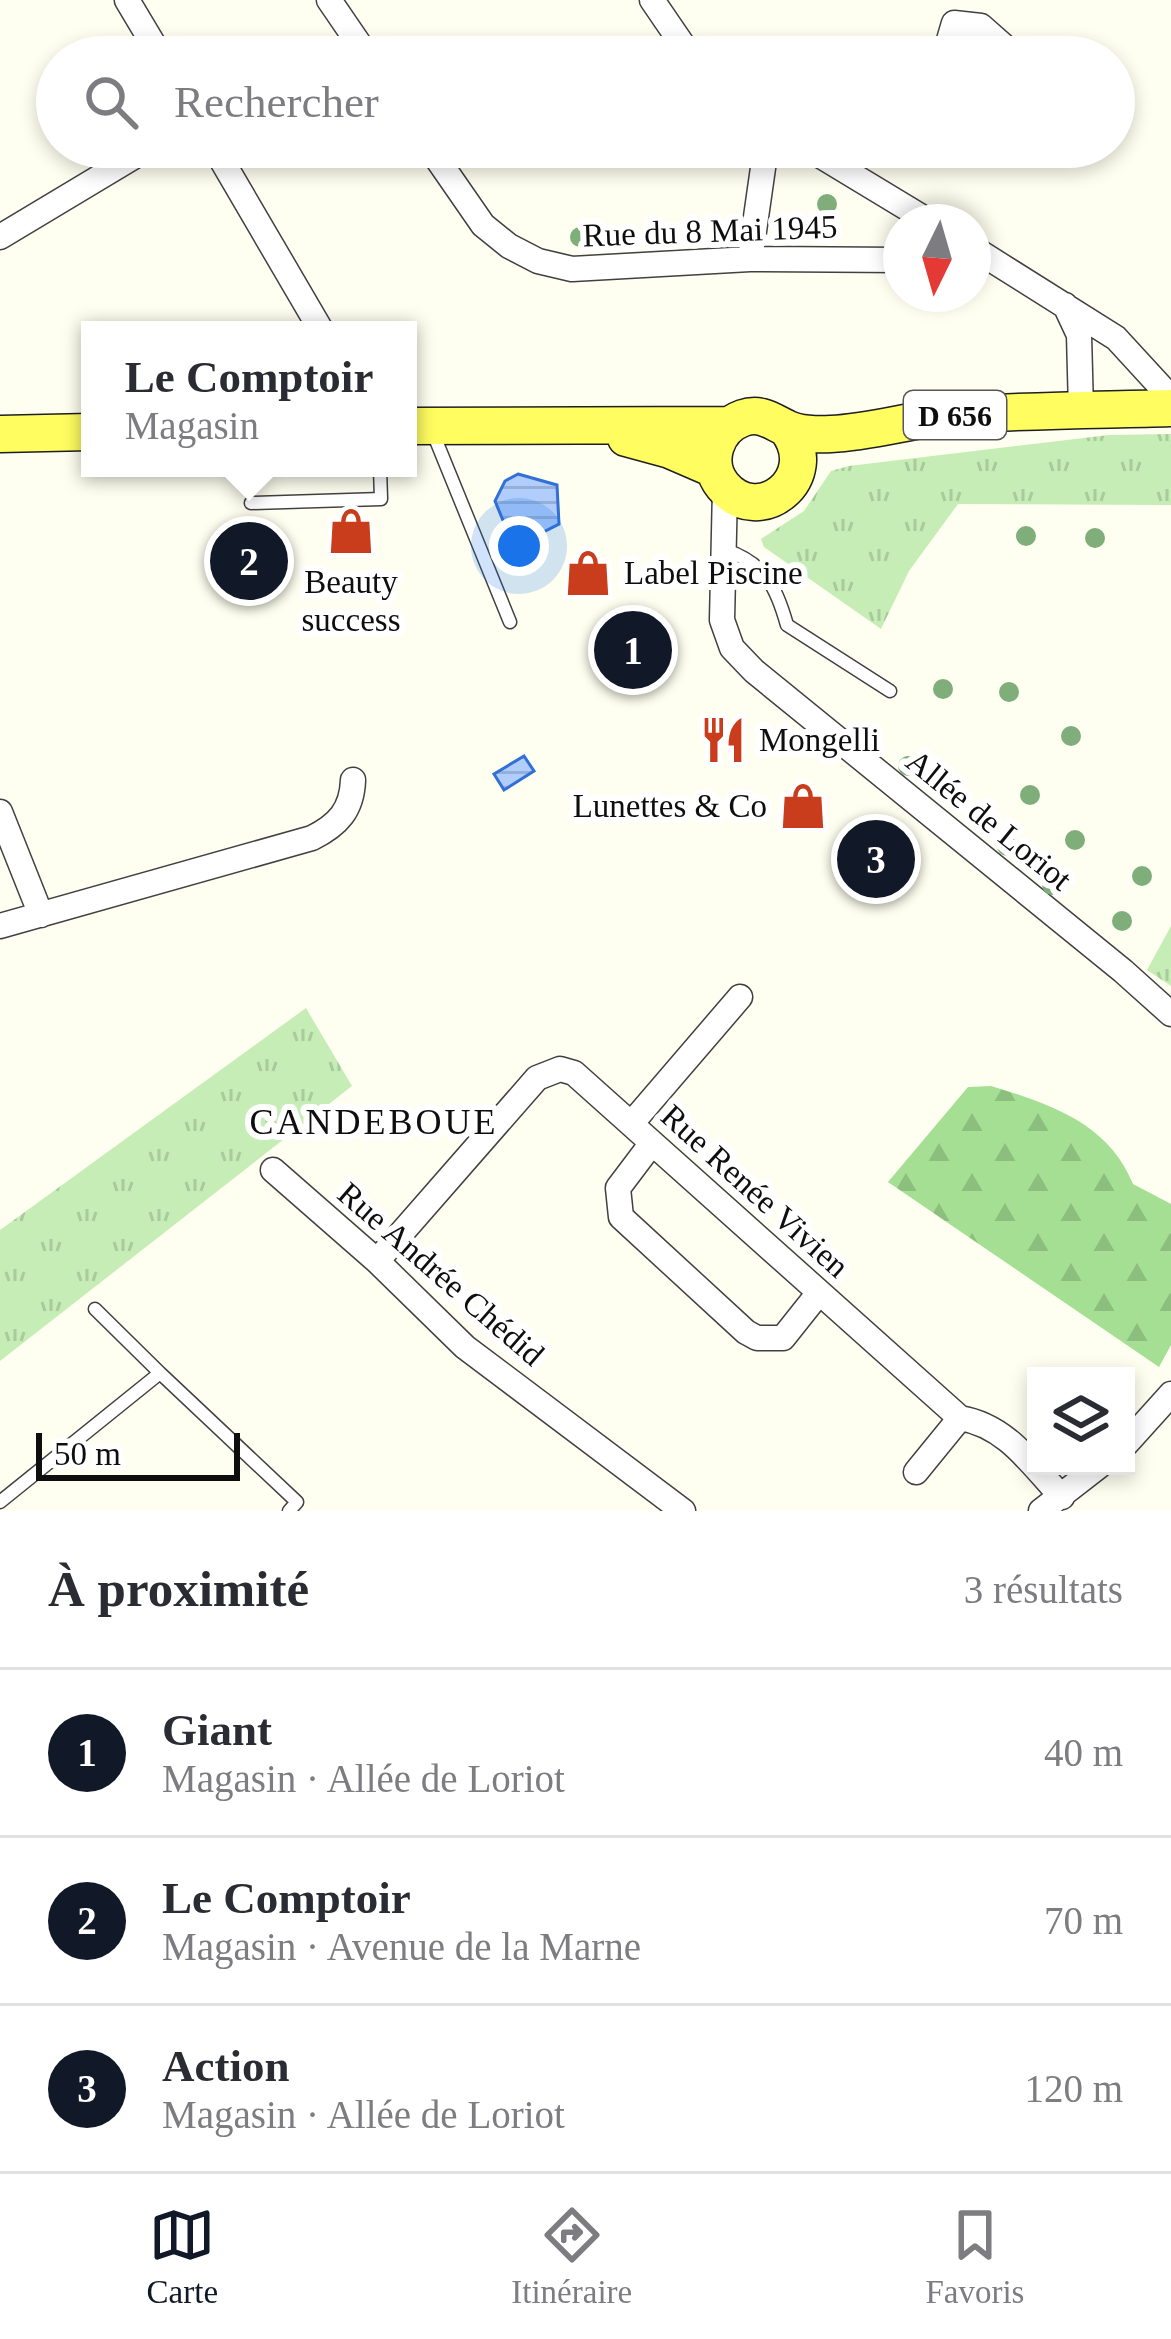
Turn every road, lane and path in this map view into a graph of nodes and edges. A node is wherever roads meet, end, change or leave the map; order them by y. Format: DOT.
graph roads {
  1 [pos="127,0"];
  2 [pos="329,0"];
  3 [pos="652,0"];
  4 [pos="952,11"];
  5 [pos="148,36"];
  6 [pos="354,36"];
  7 [pos="677,36"];
  8 [pos="992,36"];
  9 [pos="115,168"];
  10 [pos="226,168"];
  11 [pos="444,168"];
  12 [pos="763,168"];
  13 [pos="841,168"];
  14 [pos="900,204"];
  15 [pos="0,238"];
  16 [pos="750,259"];
  17 [pos="883,260"];
  18 [pos="991,263"];
  19 [pos="1064,303"];
  20 [pos="316,321"];
  21 [pos="1171,398"];
  22 [pos="1171,408"];
  23 [pos="1082,410"];
  24 [pos="729,425"];
  25 [pos="419,426"];
  26 [pos="587,428"];
  27 [pos="81,432"];
  28 [pos="0,434"];
  29 [pos="793,445"];
  30 [pos="380,477"];
  31 [pos="720,479"];
  32 [pos="763,501"];
  33 [pos="251,503"];
  34 [pos="726,550"];
  35 [pos="510,622"];
  36 [pos="890,691"];
  37 [pos="353,780"];
  38 [pos="0,812"];
  39 [pos="41,915"];
  40 [pos="0,926"];
  41 [pos="740,997"];
  42 [pos="1171,1014"];
  43 [pos="631,1124"];
  44 [pos="652,1143"];
  45 [pos="273,1170"];
  46 [pos="376,1261"];
  47 [pos="818,1294"];
  48 [pos="94,1309"];
  49 [pos="160,1373"];
  50 [pos="1171,1394"];
  51 [pos="961,1418"];
  52 [pos="1135,1434"];
  53 [pos="916,1472"];
  54 [pos="1088,1475"];
  55 [pos="0,1502"];
  56 [pos="1052,1504"];
  57 [pos="289,1511"];
  58 [pos="683,1511"];
  1 -- 5 [label="street"];
  2 -- 6 [label="street"];
  3 -- 7 [label="street"];
  4 -- 8 [label="street"];
  9 -- 15 [label="street"];
  10 -- 20 [label="street"];
  11 -- 16 [label="street, Rue du 8 Mai 1945"];
  12 -- 16 [label="street"];
  13 -- 14 [label="street, Rue du 8 Mai 1945"];
  16 -- 17 [label="street, Rue du 8 Mai 1945"];
  18 -- 19 [label="street"];
  19 -- 21 [label="street"];
  19 -- 23 [label="street"];
  22 -- 23 [label="main road, D 656"];
  23 -- 29 [label="main road, D 656"];
  24 -- 26 [label="main road"];
  24 -- 29 [label="main road"];
  24 -- 31 [label="main road"];
  25 -- 26 [label="main road"];
  25 -- 35 [label="lane"];
  26 -- 31 [label="main road"];
  27 -- 28 [label="main road"];
  29 -- 32 [label="main road"];
  30 -- 33 [label="lane"];
  31 -- 32 [label="main road"];
  31 -- 34 [label="street, Allée de Loriot"];
  32 -- 34 [label="street"];
  34 -- 36 [label="lane"];
  34 -- 42 [label="street, Allée de Loriot"];
  37 -- 39 [label="street"];
  38 -- 39 [label="street"];
  39 -- 40 [label="street"];
  41 -- 43 [label="street, Rue Renée Vivien"];
  43 -- 44 [label="street, Rue Renée Vivien"];
  43 -- 46 [label="street"];
  44 -- 47 [label="street, Rue Renée Vivien"];
  44 -- 47 [label="street"];
  45 -- 46 [label="street, Rue Andrée Chédid"];
  46 -- 58 [label="street, Rue Andrée Chédid"];
  47 -- 51 [label="street, Rue Renée Vivien"];
  48 -- 49 [label="lane"];
  49 -- 55 [label="lane"];
  49 -- 57 [label="lane"];
  50 -- 52 [label="street"];
  51 -- 53 [label="street"];
  51 -- 56 [label="street, Rue Renée Vivien"];
  54 -- 56 [label="street"];
}
